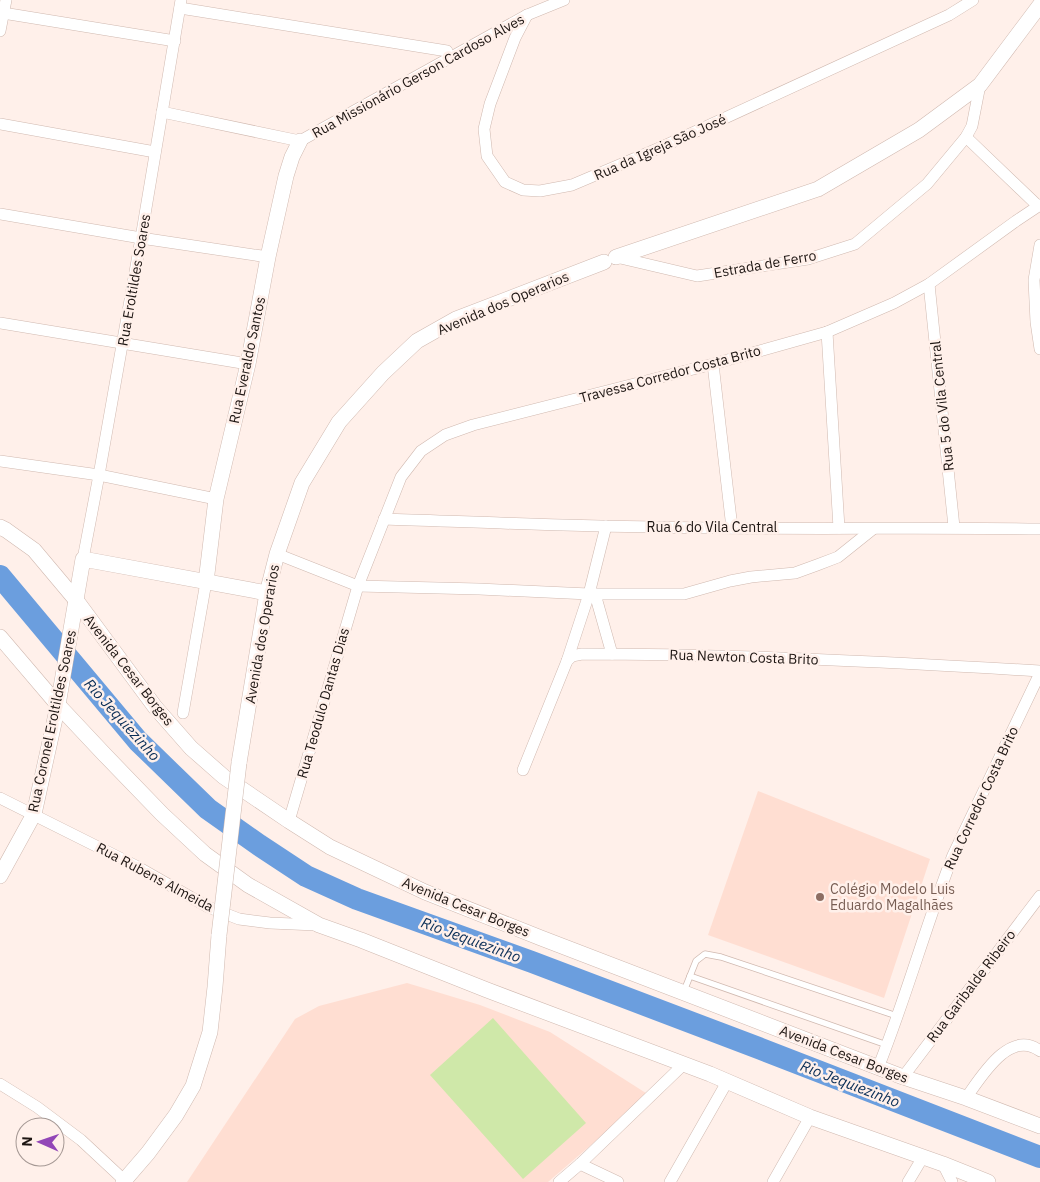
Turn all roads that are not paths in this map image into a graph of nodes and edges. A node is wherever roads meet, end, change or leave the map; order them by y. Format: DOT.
graph roads {
  1 [pos="6,0"];
  2 [pos="564,0"];
  3 [pos="973,0"];
  4 [pos="181,4"];
  5 [pos="1040,5"];
  6 [pos="3,13"];
  7 [pos="527,15"];
  8 [pos="0,31"];
  9 [pos="175,41"];
  10 [pos="447,51"];
  11 [pos="980,85"];
  12 [pos="162,112"];
  13 [pos="0,124"];
  14 [pos="966,137"];
  15 [pos="300,141"];
  16 [pos="155,152"];
  17 [pos="1039,206"];
  18 [pos="0,214"];
  19 [pos="141,238"];
  20 [pos="1040,245"];
  21 [pos="268,257"];
  22 [pos="610,259"];
  23 [pos="929,284"];
  24 [pos="0,323"];
  25 [pos="827,332"];
  26 [pos="123,343"];
  27 [pos="1040,349"];
  28 [pos="248,364"];
  29 [pos="713,364"];
  30 [pos="0,461"];
  31 [pos="99,475"];
  32 [pos="216,500"];
  33 [pos="384,519"];
  34 [pos="606,526"];
  35 [pos="0,527"];
  36 [pos="732,528"];
  37 [pos="840,528"];
  38 [pos="954,528"];
  39 [pos="873,529"];
  40 [pos="1040,529"];
  41 [pos="277,554"];
  42 [pos="83,559"];
  43 [pos="206,582"];
  44 [pos="358,586"];
  45 [pos="267,593"];
  46 [pos="592,594"];
  47 [pos="76,600"];
  48 [pos="0,637"];
  49 [pos="612,654"];
  50 [pos="567,661"];
  51 [pos="1040,672"];
  52 [pos="58,705"];
  53 [pos="183,713"];
  54 [pos="523,770"];
  55 [pos="0,798"];
  56 [pos="34,814"];
  57 [pos="289,821"];
  58 [pos="0,876"];
  59 [pos="1040,896"];
  60 [pos="319,925"];
  61 [pos="690,976"];
  62 [pos="684,993"];
  63 [pos="898,1016"];
  64 [pos="887,1045"];
  65 [pos="1040,1051"];
  66 [pos="684,1064"];
  67 [pos="878,1068"];
  68 [pos="903,1077"];
  69 [pos="727,1082"];
  70 [pos="0,1084"];
  71 [pos="966,1098"];
  72 [pos="810,1117"];
  73 [pos="1040,1126"];
  74 [pos="923,1157"];
  75 [pos="580,1164"];
  76 [pos="944,1164"];
  77 [pos="124,1181"];
  78 [pos="559,1182"];
  79 [pos="618,1182"];
  80 [pos="670,1182"];
  81 [pos="773,1182"];
  82 [pos="908,1182"];
  83 [pos="952,1182"];
  84 [pos="988,1182"];
  1 -- 6 [label="street"];
  2 -- 7 [label="street, Rua Missionário Gerson Cardoso Alves"];
  3 -- 7 [label="street, Rua da Igreja São José"];
  4 -- 9 [label="street, Rua Eroltildes Soares"];
  4 -- 10 [label="street"];
  5 -- 11 [label="main road, Avenida dos Operarios"];
  6 -- 8 [label="street"];
  6 -- 9 [label="street"];
  7 -- 15 [label="street, Rua Missionário Gerson Cardoso Alves"];
  9 -- 12 [label="street, Rua Eroltildes Soares"];
  11 -- 14 [label="street, Estrada de Ferro"];
  11 -- 22 [label="main road, Avenida dos Operarios"];
  12 -- 15 [label="street"];
  12 -- 16 [label="street, Rua Eroltildes Soares"];
  13 -- 16 [label="street"];
  14 -- 17 [label="street"];
  14 -- 22 [label="street, Estrada de Ferro"];
  15 -- 21 [label="main road, Rua Everaldo Santos"];
  16 -- 19 [label="street, Rua Eroltildes Soares"];
  17 -- 23 [label="street, Travessa Corredor Costa Brito"];
  18 -- 19 [label="street"];
  19 -- 21 [label="street"];
  19 -- 26 [label="street, Rua Eroltildes Soares"];
  20 -- 27 [label="street"];
  21 -- 28 [label="main road, Rua Everaldo Santos"];
  22 -- 41 [label="main road, Avenida dos Operarios"];
  23 -- 25 [label="street, Travessa Corredor Costa Brito"];
  23 -- 38 [label="street, Rua 5 do Vila Central"];
  24 -- 26 [label="street"];
  25 -- 29 [label="street, Travessa Corredor Costa Brito"];
  25 -- 37 [label="street"];
  26 -- 28 [label="street"];
  26 -- 31 [label="street, Rua Eroltildes Soares"];
  28 -- 32 [label="main road, Rua Everaldo Santos"];
  29 -- 33 [label="street, Travessa Corredor Costa Brito"];
  29 -- 36 [label="street"];
  30 -- 31 [label="street"];
  31 -- 32 [label="street"];
  31 -- 42 [label="street, Rua Eroltildes Soares"];
  32 -- 43 [label="main road, Rua Everaldo Santos"];
  33 -- 34 [label="street, Rua 6 do Vila Central"];
  33 -- 44 [label="street, Travessa Corredor Costa Brito"];
  34 -- 36 [label="street, Rua 6 do Vila Central"];
  34 -- 46 [label="street"];
  35 -- 47 [label="main road, Avenida Cesar Borges"];
  36 -- 37 [label="street, Rua 6 do Vila Central"];
  37 -- 39 [label="street, Rua 6 do Vila Central"];
  38 -- 39 [label="street, Rua 6 do Vila Central"];
  38 -- 40 [label="street, Rua 6 do Vila Central"];
  39 -- 46 [label="street"];
  41 -- 44 [label="street"];
  41 -- 45 [label="main road, Avenida dos Operarios"];
  42 -- 43 [label="main road"];
  42 -- 47 [label="main road, Rua Coronel Eroltildes Soares"];
  43 -- 45 [label="main road"];
  43 -- 53 [label="street"];
  44 -- 46 [label="street"];
  44 -- 57 [label="street, Rua Teodulo Dantas Dias"];
  45 -- 77 [label="main road, Avenida dos Operarios, bridge"];
  46 -- 49 [label="street"];
  46 -- 50 [label="street"];
  47 -- 52 [label="main road, Rua Coronel Eroltildes Soares"];
  47 -- 57 [label="main road, Avenida Cesar Borges"];
  48 -- 52 [label="main road"];
  49 -- 50 [label="street, Rua Newton Costa Brito"];
  49 -- 51 [label="street, Rua Newton Costa Brito"];
  50 -- 54 [label="street"];
  51 -- 63 [label="street, Rua Corredor Costa Brito"];
  52 -- 56 [label="main road, Rua Coronel Eroltildes Soares"];
  52 -- 60 [label="main road"];
  55 -- 56 [label="street, Rua Rubens Almeida"];
  56 -- 58 [label="main road, Rua Coronel Eroltildes Soares"];
  56 -- 60 [label="street, Rua Rubens Almeida"];
  57 -- 62 [label="main road, Avenida Cesar Borges"];
  59 -- 68 [label="street, Rua Garibalde Ribeiro"];
  60 -- 66 [label="main road"];
  61 -- 62 [label="lane"];
  61 -- 63 [label="lane"];
  61 -- 64 [label="lane"];
  62 -- 67 [label="main road, Avenida Cesar Borges"];
  63 -- 64 [label="street, Rua Corredor Costa Brito"];
  64 -- 67 [label="street, Rua Corredor Costa Brito"];
  65 -- 71 [label="street"];
  66 -- 69 [label="main road"];
  66 -- 75 [label="street"];
  67 -- 68 [label="main road, Avenida Cesar Borges"];
  68 -- 71 [label="main road, Avenida Cesar Borges"];
  69 -- 72 [label="main road"];
  69 -- 80 [label="street"];
  70 -- 77 [label="street"];
  71 -- 73 [label="main road, Avenida Cesar Borges"];
  72 -- 74 [label="main road"];
  72 -- 81 [label="street"];
  74 -- 76 [label="main road"];
  74 -- 82 [label="street"];
  75 -- 78 [label="street"];
  75 -- 79 [label="street"];
  76 -- 83 [label="street"];
  76 -- 84 [label="main road"];
}
